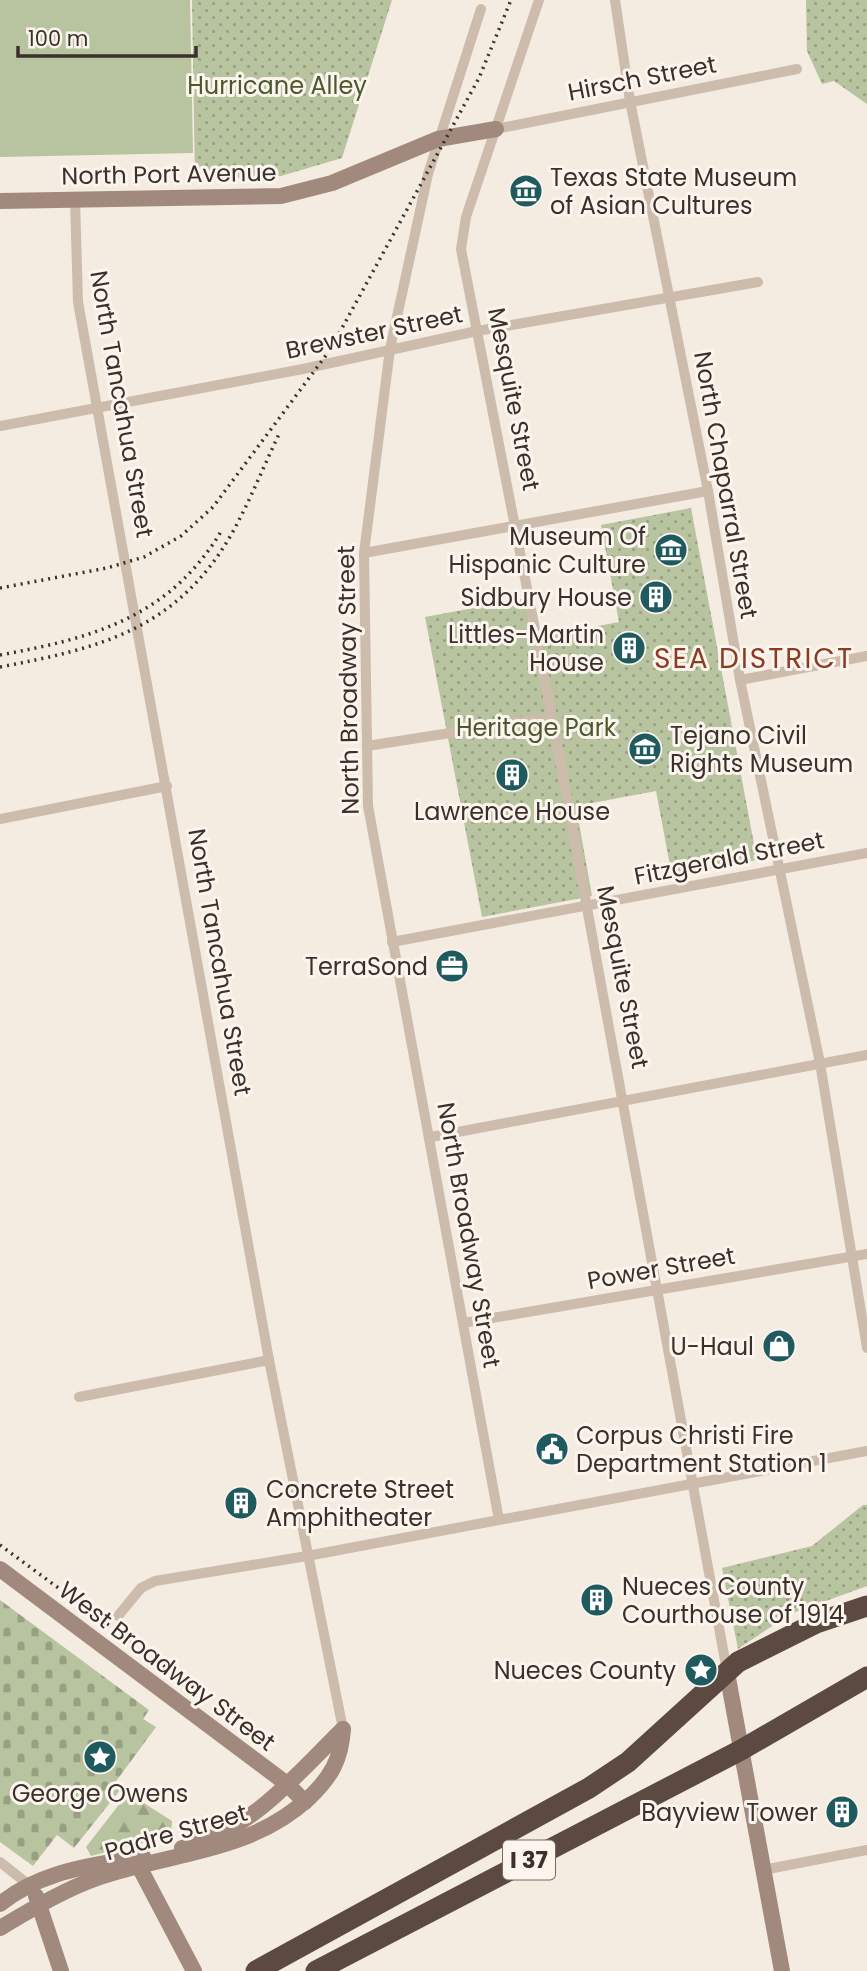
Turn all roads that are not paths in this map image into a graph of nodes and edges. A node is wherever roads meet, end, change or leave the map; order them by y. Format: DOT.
graph roads {
  1 [pos="539,0"];
  2 [pos="615,0"];
  3 [pos="481,9"];
  4 [pos="797,69"];
  5 [pos="630,101"];
  6 [pos="496,129"];
  7 [pos="438,139"];
  8 [pos="75,199"];
  9 [pos="0,201"];
  10 [pos="758,282"];
  11 [pos="668,296"];
  12 [pos="477,331"];
  13 [pos="390,349"];
  14 [pos="98,408"];
  15 [pos="0,426"];
  16 [pos="708,491"];
  17 [pos="516,526"];
  18 [pos="364,553"];
  19 [pos="867,656"];
  20 [pos="740,680"];
  21 [pos="552,717"];
  22 [pos="367,746"];
  23 [pos="167,786"];
  24 [pos="0,819"];
  25 [pos="867,853"];
  26 [pos="778,870"];
  27 [pos="586,906"];
  28 [pos="392,942"];
  29 [pos="867,1055"];
  30 [pos="820,1063"];
  31 [pos="623,1099"];
  32 [pos="431,1136"];
  33 [pos="867,1254"];
  34 [pos="851,1257"];
  35 [pos="656,1290"];
  36 [pos="463,1323"];
  37 [pos="867,1348"];
  38 [pos="269,1360"];
  39 [pos="79,1397"];
  40 [pos="867,1451"];
  41 [pos="693,1485"];
  42 [pos="499,1520"];
  43 [pos="307,1556"];
  44 [pos="0,1569"];
  45 [pos="867,1594"];
  46 [pos="858,1609"];
  47 [pos="118,1616"];
  48 [pos="731,1670"];
  49 [pos="867,1677"];
  50 [pos="343,1729"];
  51 [pos="741,1750"];
  52 [pos="287,1784"];
  53 [pos="305,1802"];
  54 [pos="867,1850"];
  55 [pos="0,1862"];
  56 [pos="137,1862"];
  57 [pos="763,1870"];
  58 [pos="29,1885"];
  59 [pos="0,1904"];
  60 [pos="40,1905"];
  61 [pos="0,1928"];
  62 [pos="61,1971"];
  63 [pos="194,1971"];
  64 [pos="256,1971"];
  65 [pos="316,1971"];
  66 [pos="782,1971"];
  1 -- 6 [label="street, Mesquite Street"];
  2 -- 5 [label="street, North Chaparral Street"];
  3 -- 7 [label="street, North Broadway Street"];
  4 -- 5 [label="street, Hirsch Street"];
  5 -- 6 [label="street, Hirsch Street"];
  5 -- 11 [label="street, North Chaparral Street"];
  6 -- 7 [label="main road, North Port Avenue"];
  6 -- 12 [label="street, Mesquite Street"];
  7 -- 8 [label="main road, North Port Avenue"];
  7 -- 13 [label="street, North Broadway Street"];
  8 -- 9 [label="main road, North Port Avenue"];
  8 -- 14 [label="street, North Tancahua Street"];
  10 -- 11 [label="street, Brewster Street"];
  11 -- 12 [label="street, Brewster Street"];
  11 -- 16 [label="street, North Chaparral Street"];
  12 -- 13 [label="street, Brewster Street"];
  12 -- 17 [label="street, Mesquite Street"];
  13 -- 14 [label="street, Brewster Street"];
  13 -- 18 [label="street, North Broadway Street"];
  14 -- 15 [label="street, Brewster Street"];
  14 -- 23 [label="street, North Tancahua Street"];
  16 -- 17 [label="street"];
  16 -- 20 [label="street, North Chaparral Street"];
  17 -- 18 [label="street"];
  17 -- 21 [label="street, Mesquite Street"];
  18 -- 22 [label="street, North Broadway Street"];
  19 -- 20 [label="street"];
  20 -- 26 [label="street, North Chaparral Street"];
  21 -- 22 [label="street"];
  21 -- 27 [label="street, Mesquite Street"];
  22 -- 28 [label="street, North Broadway Street"];
  23 -- 24 [label="street"];
  23 -- 38 [label="street, North Tancahua Street"];
  25 -- 26 [label="street, Fitzgerald Street"];
  26 -- 27 [label="street, Fitzgerald Street"];
  26 -- 30 [label="street, North Chaparral Street"];
  27 -- 28 [label="street, Fitzgerald Street"];
  27 -- 31 [label="street, Mesquite Street"];
  28 -- 32 [label="street, North Broadway Street"];
  29 -- 30 [label="street"];
  30 -- 31 [label="street"];
  30 -- 34 [label="street, North Chaparral Street"];
  31 -- 32 [label="street"];
  31 -- 35 [label="street, Mesquite Street"];
  32 -- 36 [label="street, North Broadway Street"];
  33 -- 34 [label="street, Power Street"];
  34 -- 35 [label="street, Power Street"];
  34 -- 37 [label="street, North Chaparral Street"];
  35 -- 36 [label="street, Power Street"];
  35 -- 41 [label="street, Mesquite Street"];
  36 -- 42 [label="street, North Broadway Street"];
  38 -- 39 [label="street"];
  38 -- 43 [label="street, North Tancahua Street"];
  40 -- 41 [label="street"];
  41 -- 42 [label="street"];
  41 -- 48 [label="street, Mesquite Street"];
  42 -- 43 [label="street"];
  43 -- 47 [label="street"];
  43 -- 50 [label="street, North Tancahua Street"];
  44 -- 52 [label="main road, West Broadway Street"];
  45 -- 46 [label="highway"];
  46 -- 48 [label="highway"];
  48 -- 51 [label="main road, Mesquite Street"];
  48 -- 64 [label="highway, I 37"];
  49 -- 51 [label="highway"];
  50 -- 52 [label="main road, Padre Street"];
  50 -- 53 [label="main road, Padre Street"];
  51 -- 57 [label="main road, Mesquite Street"];
  51 -- 65 [label="highway, I 37"];
  52 -- 53 [label="main road, West Broadway Street"];
  52 -- 56 [label="main road, Padre Street"];
  53 -- 56 [label="main road, Padre Street"];
  54 -- 57 [label="street"];
  55 -- 58 [label="street"];
  56 -- 58 [label="main road, Padre Street"];
  56 -- 60 [label="main road, Padre Street"];
  56 -- 63 [label="main road"];
  57 -- 66 [label="main road, Mesquite Street"];
  58 -- 59 [label="main road, Padre Street"];
  58 -- 60 [label="main road"];
  60 -- 61 [label="main road, Padre Street"];
  60 -- 62 [label="main road"];
}
